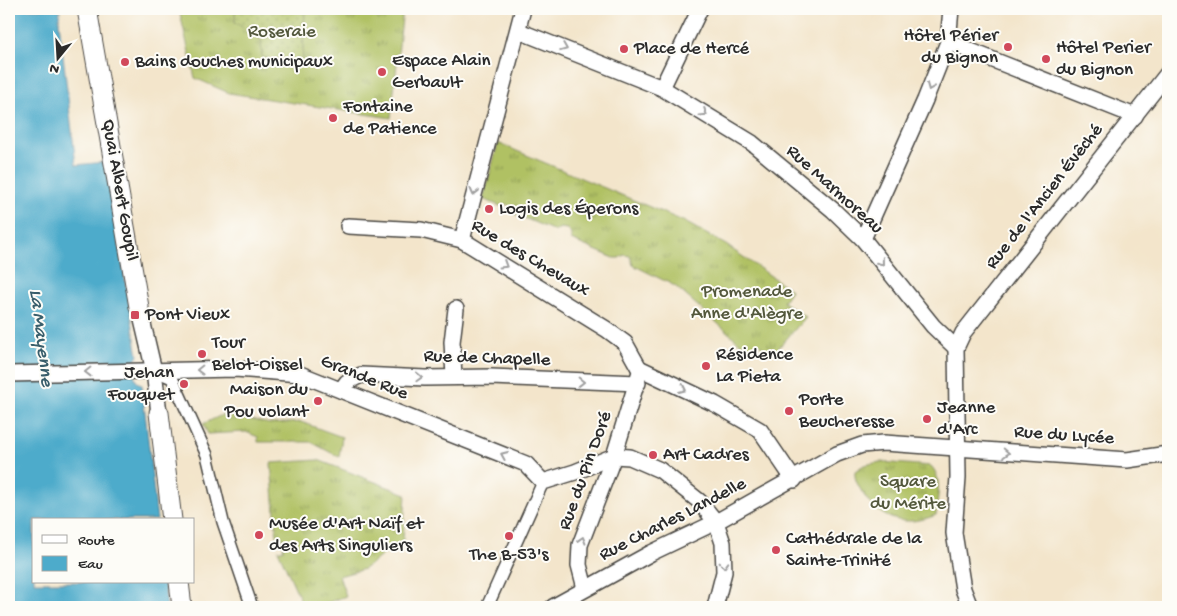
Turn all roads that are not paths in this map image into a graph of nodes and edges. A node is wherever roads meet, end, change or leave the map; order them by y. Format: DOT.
graph roads {
  1 [pos="87,9"];
  2 [pos="523,9"];
  3 [pos="700,9"];
  4 [pos="951,9"];
  5 [pos="519,30"];
  6 [pos="948,42"];
  7 [pos="1168,73"];
  8 [pos="662,88"];
  9 [pos="1135,116"];
  10 [pos="348,226"];
  11 [pos="862,239"];
  12 [pos="462,240"];
  13 [pos="139,307"];
  14 [pos="456,309"];
  15 [pos="956,348"];
  16 [pos="154,371"];
  17 [pos="9,374"];
  18 [pos="454,376"];
  19 [pos="638,376"];
  20 [pos="341,390"];
  21 [pos="159,413"];
  22 [pos="958,449"];
  23 [pos="837,454"];
  24 [pos="1168,454"];
  25 [pos="614,456"];
  26 [pos="794,480"];
  27 [pos="543,482"];
  28 [pos="172,518"];
  29 [pos="716,522"];
  30 [pos="179,584"];
  31 [pos="585,588"];
  32 [pos="182,607"];
  33 [pos="252,607"];
  34 [pos="487,607"];
  35 [pos="553,607"];
  36 [pos="715,607"];
  37 [pos="970,607"];
  1 -- 13 [label="street, Quai Albert Goupil"];
  2 -- 5 [label="street"];
  3 -- 8 [label="street"];
  4 -- 6 [label="street"];
  5 -- 8 [label="street, one-way"];
  5 -- 12 [label="street, one-way"];
  6 -- 9 [label="street"];
  6 -- 11 [label="street, one-way"];
  7 -- 9 [label="street, Rue de l'Ancien Évêché"];
  8 -- 11 [label="street, Rue Marmoreau, one-way"];
  9 -- 15 [label="street, Rue de l'Ancien Évêché"];
  10 -- 12 [label="street, Rue des Chevaux"];
  11 -- 15 [label="street, Rue Marmoreau, one-way"];
  12 -- 19 [label="street, Rue des Chevaux, one-way"];
  13 -- 16 [label="street, Quai Albert Goupil"];
  14 -- 18 [label="street"];
  15 -- 22 [label="street"];
  16 -- 17 [label="street, one-way"];
  20 -- 16 [label="street, Grande Rue, one-way"];
  16 -- 21 [label="street, Quai Albert Goupil"];
  16 -- 33 [label="street"];
  18 -- 19 [label="street, Rue de Chapelle, one-way"];
  20 -- 18 [label="street, Rue de Chapelle, one-way"];
  19 -- 25 [label="street, Rue du Pin Doré"];
  19 -- 26 [label="street, one-way"];
  27 -- 20 [label="street, Grande Rue, one-way"];
  21 -- 28 [label="street"];
  22 -- 23 [label="street, Rue du Lycée"];
  22 -- 24 [label="street, Rue du Lycée, one-way"];
  22 -- 37 [label="street"];
  23 -- 26 [label="street, Rue Charles Landelle"];
  25 -- 27 [label="street"];
  25 -- 29 [label="street"];
  31 -- 25 [label="street, Rue du Pin Doré, one-way"];
  26 -- 29 [label="street, Rue Charles Landelle"];
  27 -- 34 [label="street"];
  29 -- 31 [label="street, Rue Charles Landelle"];
  29 -- 36 [label="street, one-way"];
  30 -- 32 [label="street"];
  31 -- 35 [label="street, Rue Charles Landelle"];
}
